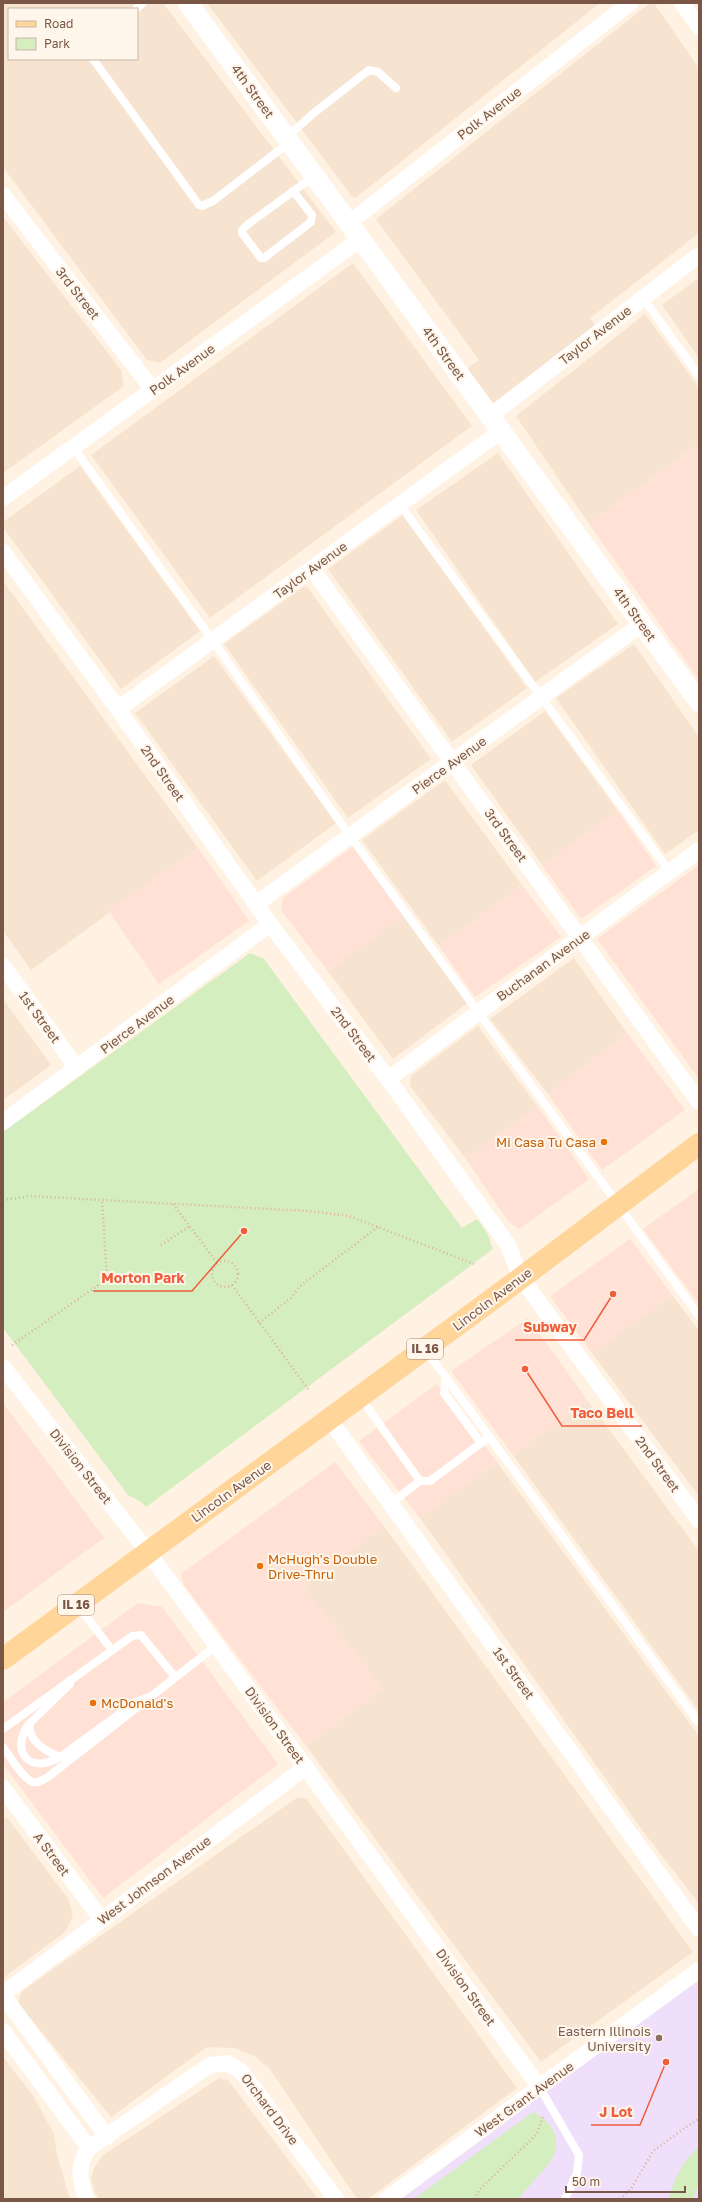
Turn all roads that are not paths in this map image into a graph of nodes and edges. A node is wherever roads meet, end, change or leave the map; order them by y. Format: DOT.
graph roads {
  1 [pos="188,3"];
  2 [pos="630,3"];
  3 [pos="682,3"];
  4 [pos="699,27"];
  5 [pos="94,60"];
  6 [pos="396,88"];
  7 [pos="288,140"];
  8 [pos="314,176"];
  9 [pos="293,191"];
  10 [pos="3,195"];
  11 [pos="349,223"];
  12 [pos="361,239"];
  13 [pos="699,255"];
  14 [pos="643,298"];
  15 [pos="699,376"];
  16 [pos="153,390"];
  17 [pos="496,424"];
  18 [pos="73,448"];
  19 [pos="3,498"];
  20 [pos="400,505"];
  21 [pos="3,552"];
  22 [pos="312,569"];
  23 [pos="642,624"];
  24 [pos="213,641"];
  25 [pos="541,698"];
  26 [pos="699,702"];
  27 [pos="118,709"];
  28 [pos="453,762"];
  29 [pos="350,836"];
  30 [pos="699,850"];
  31 [pos="670,872"];
  32 [pos="256,904"];
  33 [pos="270,924"];
  34 [pos="580,938"];
  35 [pos="3,966"];
  36 [pos="479,1012"];
  37 [pos="77,1068"];
  38 [pos="388,1079"];
  39 [pos="699,1102"];
  40 [pos="3,1122"];
  41 [pos="699,1144"];
  42 [pos="618,1205"];
  43 [pos="521,1278"];
  44 [pos="699,1316"];
  45 [pos="425,1349"];
  46 [pos="3,1367"];
  47 [pos="446,1378"];
  48 [pos="359,1396"];
  49 [pos="329,1419"];
  50 [pos="489,1437"];
  51 [pos="480,1443"];
  52 [pos="420,1481"];
  53 [pos="391,1504"];
  54 [pos="699,1520"];
  55 [pos="148,1552"];
  56 [pos="76,1605"];
  57 [pos="217,1646"];
  58 [pos="112,1650"];
  59 [pos="3,1659"];
  60 [pos="175,1677"];
  61 [pos="70,1680"];
  62 [pos="154,1696"];
  63 [pos="30,1723"];
  64 [pos="699,1723"];
  65 [pos="3,1729"];
  66 [pos="3,1747"];
  67 [pos="60,1757"];
  68 [pos="306,1767"];
  69 [pos="3,1788"];
  70 [pos="102,1920"];
  71 [pos="699,1928"];
  72 [pos="699,1970"];
  73 [pos="3,1994"];
  74 [pos="3,2031"];
  75 [pos="540,2088"];
  76 [pos="107,2137"];
  77 [pos="89,2148"];
  78 [pos="86,2199"];
  79 [pos="336,2199"];
  80 [pos="388,2199"];
  81 [pos="565,2199"];
  1 -- 7 [label="street, 4th Street"];
  2 -- 11 [label="street, Polk Avenue"];
  3 -- 4 [label="street"];
  5 -- 7 [label="lane"];
  6 -- 7 [label="lane"];
  7 -- 8 [label="street, 4th Street"];
  8 -- 9 [label="lane"];
  8 -- 11 [label="street, 4th Street"];
  9 -- 9 [label="lane"];
  10 -- 16 [label="street, 3rd Street"];
  11 -- 12 [label="street, 4th Street"];
  12 -- 16 [label="street, Polk Avenue"];
  12 -- 17 [label="street, 4th Street"];
  13 -- 14 [label="street, Taylor Avenue"];
  14 -- 15 [label="lane"];
  14 -- 17 [label="street, Taylor Avenue"];
  16 -- 18 [label="street, Polk Avenue"];
  17 -- 20 [label="street, Taylor Avenue"];
  17 -- 23 [label="street, 4th Street"];
  18 -- 19 [label="street, Polk Avenue"];
  18 -- 24 [label="lane"];
  20 -- 22 [label="street, Taylor Avenue"];
  20 -- 25 [label="lane"];
  21 -- 27 [label="street, 2nd Street"];
  22 -- 24 [label="street, Taylor Avenue"];
  22 -- 28 [label="street, 3rd Street"];
  23 -- 25 [label="street, Pierce Avenue"];
  23 -- 26 [label="street, 4th Street"];
  24 -- 27 [label="street, Taylor Avenue"];
  24 -- 29 [label="lane"];
  25 -- 28 [label="street, Pierce Avenue"];
  25 -- 31 [label="lane"];
  27 -- 32 [label="street, 2nd Street"];
  28 -- 29 [label="street, Pierce Avenue"];
  28 -- 34 [label="street, 3rd Street"];
  29 -- 32 [label="street, Pierce Avenue"];
  29 -- 36 [label="lane"];
  30 -- 31 [label="street, Buchanan Avenue"];
  31 -- 34 [label="street, Buchanan Avenue"];
  32 -- 33 [label="street, 2nd Street"];
  33 -- 37 [label="street, Pierce Avenue"];
  33 -- 38 [label="street, 2nd Street"];
  34 -- 36 [label="street, Buchanan Avenue"];
  34 -- 39 [label="street, 3rd Street"];
  35 -- 37 [label="street, 1st Street"];
  36 -- 38 [label="street, Buchanan Avenue"];
  36 -- 42 [label="lane"];
  37 -- 40 [label="street, Pierce Avenue"];
  38 -- 43 [label="street, 2nd Street"];
  41 -- 42 [label="main road, Lincoln Avenue / IL 16"];
  42 -- 43 [label="main road, Lincoln Avenue / IL 16"];
  42 -- 44 [label="lane"];
  43 -- 45 [label="main road, Lincoln Avenue / IL 16"];
  43 -- 54 [label="street, 2nd Street"];
  45 -- 47 [label="lane"];
  45 -- 48 [label="main road, Lincoln Avenue / IL 16"];
  46 -- 55 [label="street, Division Street"];
  47 -- 50 [label="lane"];
  47 -- 51 [label="lane"];
  48 -- 49 [label="main road, Lincoln Avenue / IL 16"];
  48 -- 52 [label="lane"];
  49 -- 53 [label="street, 1st Street"];
  49 -- 55 [label="main road, Lincoln Avenue / IL 16"];
  50 -- 51 [label="lane"];
  50 -- 64 [label="lane"];
  51 -- 52 [label="lane"];
  52 -- 53 [label="lane"];
  53 -- 71 [label="street, 1st Street"];
  55 -- 56 [label="main road, IL 16"];
  55 -- 57 [label="street, Division Street"];
  56 -- 58 [label="lane"];
  56 -- 59 [label="main road, IL 16"];
  57 -- 60 [label="lane"];
  57 -- 68 [label="street, Division Street"];
  58 -- 60 [label="lane"];
  58 -- 61 [label="lane"];
  60 -- 62 [label="lane"];
  61 -- 63 [label="lane"];
  61 -- 65 [label="lane"];
  62 -- 66 [label="lane"];
  62 -- 67 [label="lane"];
  63 -- 67 [label="lane"];
  63 -- 67 [label="lane"];
  68 -- 70 [label="street, West Johnson Avenue"];
  68 -- 75 [label="street, Division Street"];
  69 -- 70 [label="street, A Street"];
  70 -- 73 [label="street, West Johnson Avenue"];
  72 -- 75 [label="street, West Grant Avenue"];
  73 -- 76 [label="street"];
  74 -- 77 [label="street"];
  75 -- 80 [label="street, West Grant Avenue"];
  75 -- 81 [label="lane"];
  76 -- 77 [label="street, Orchard Drive"];
  76 -- 79 [label="street, Orchard Drive"];
  77 -- 78 [label="street"];
}
